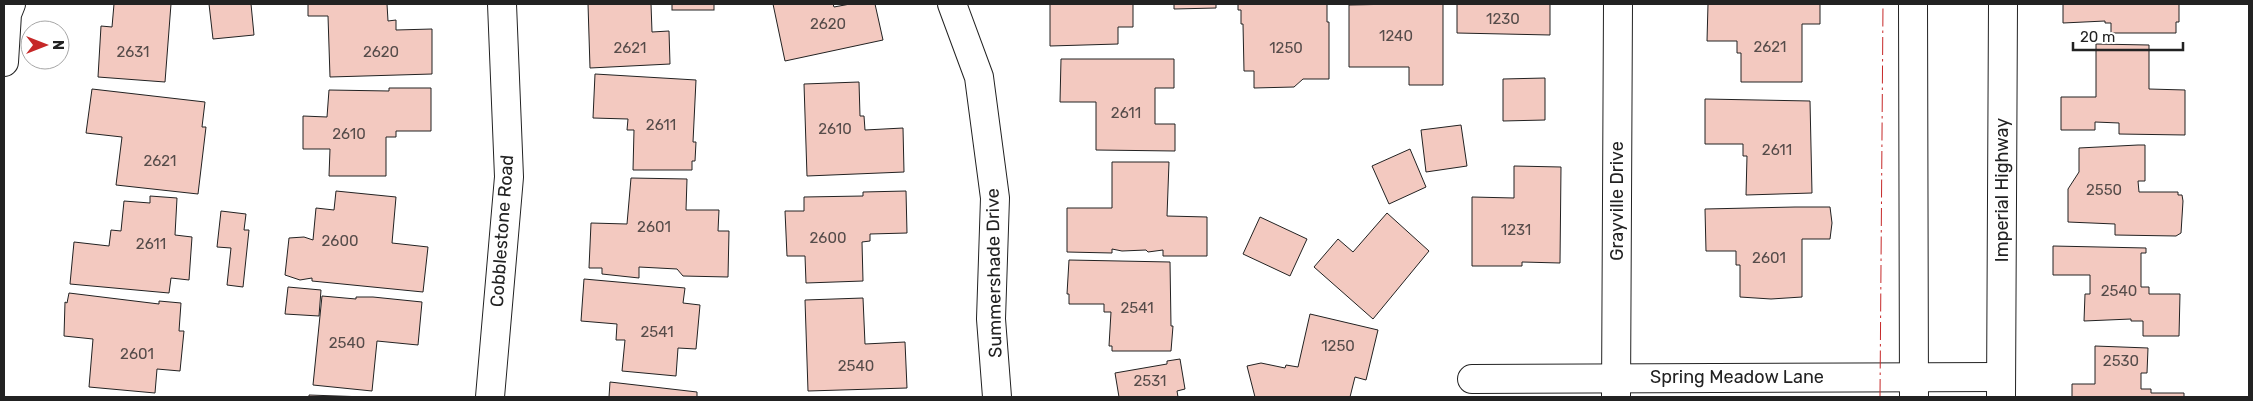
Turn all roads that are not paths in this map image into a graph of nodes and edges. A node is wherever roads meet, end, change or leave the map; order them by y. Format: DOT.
graph roads {
  1 [pos="11,4"];
  2 [pos="502,4"];
  3 [pos="952,4"];
  4 [pos="1618,4"];
  5 [pos="1913,4"];
  6 [pos="2003,4"];
  7 [pos="4,62"];
  8 [pos="1472,379"];
  9 [pos="1914,387"];
  10 [pos="2001,387"];
  11 [pos="1616,388"];
  12 [pos="490,397"];
  13 [pos="997,397"];
  1 -- 7 [label="street"];
  2 -- 12 [label="street, Cobblestone Road"];
  3 -- 13 [label="street, Summershade Drive"];
  4 -- 11 [label="street, Grayville Drive"];
  5 -- 9 [label="street"];
  6 -- 10 [label="street, Imperial Highway"];
  8 -- 11 [label="street, Spring Meadow Lane"];
  9 -- 10 [label="street, Spring Meadow Lane"];
  9 -- 11 [label="street, Spring Meadow Lane"];
}
